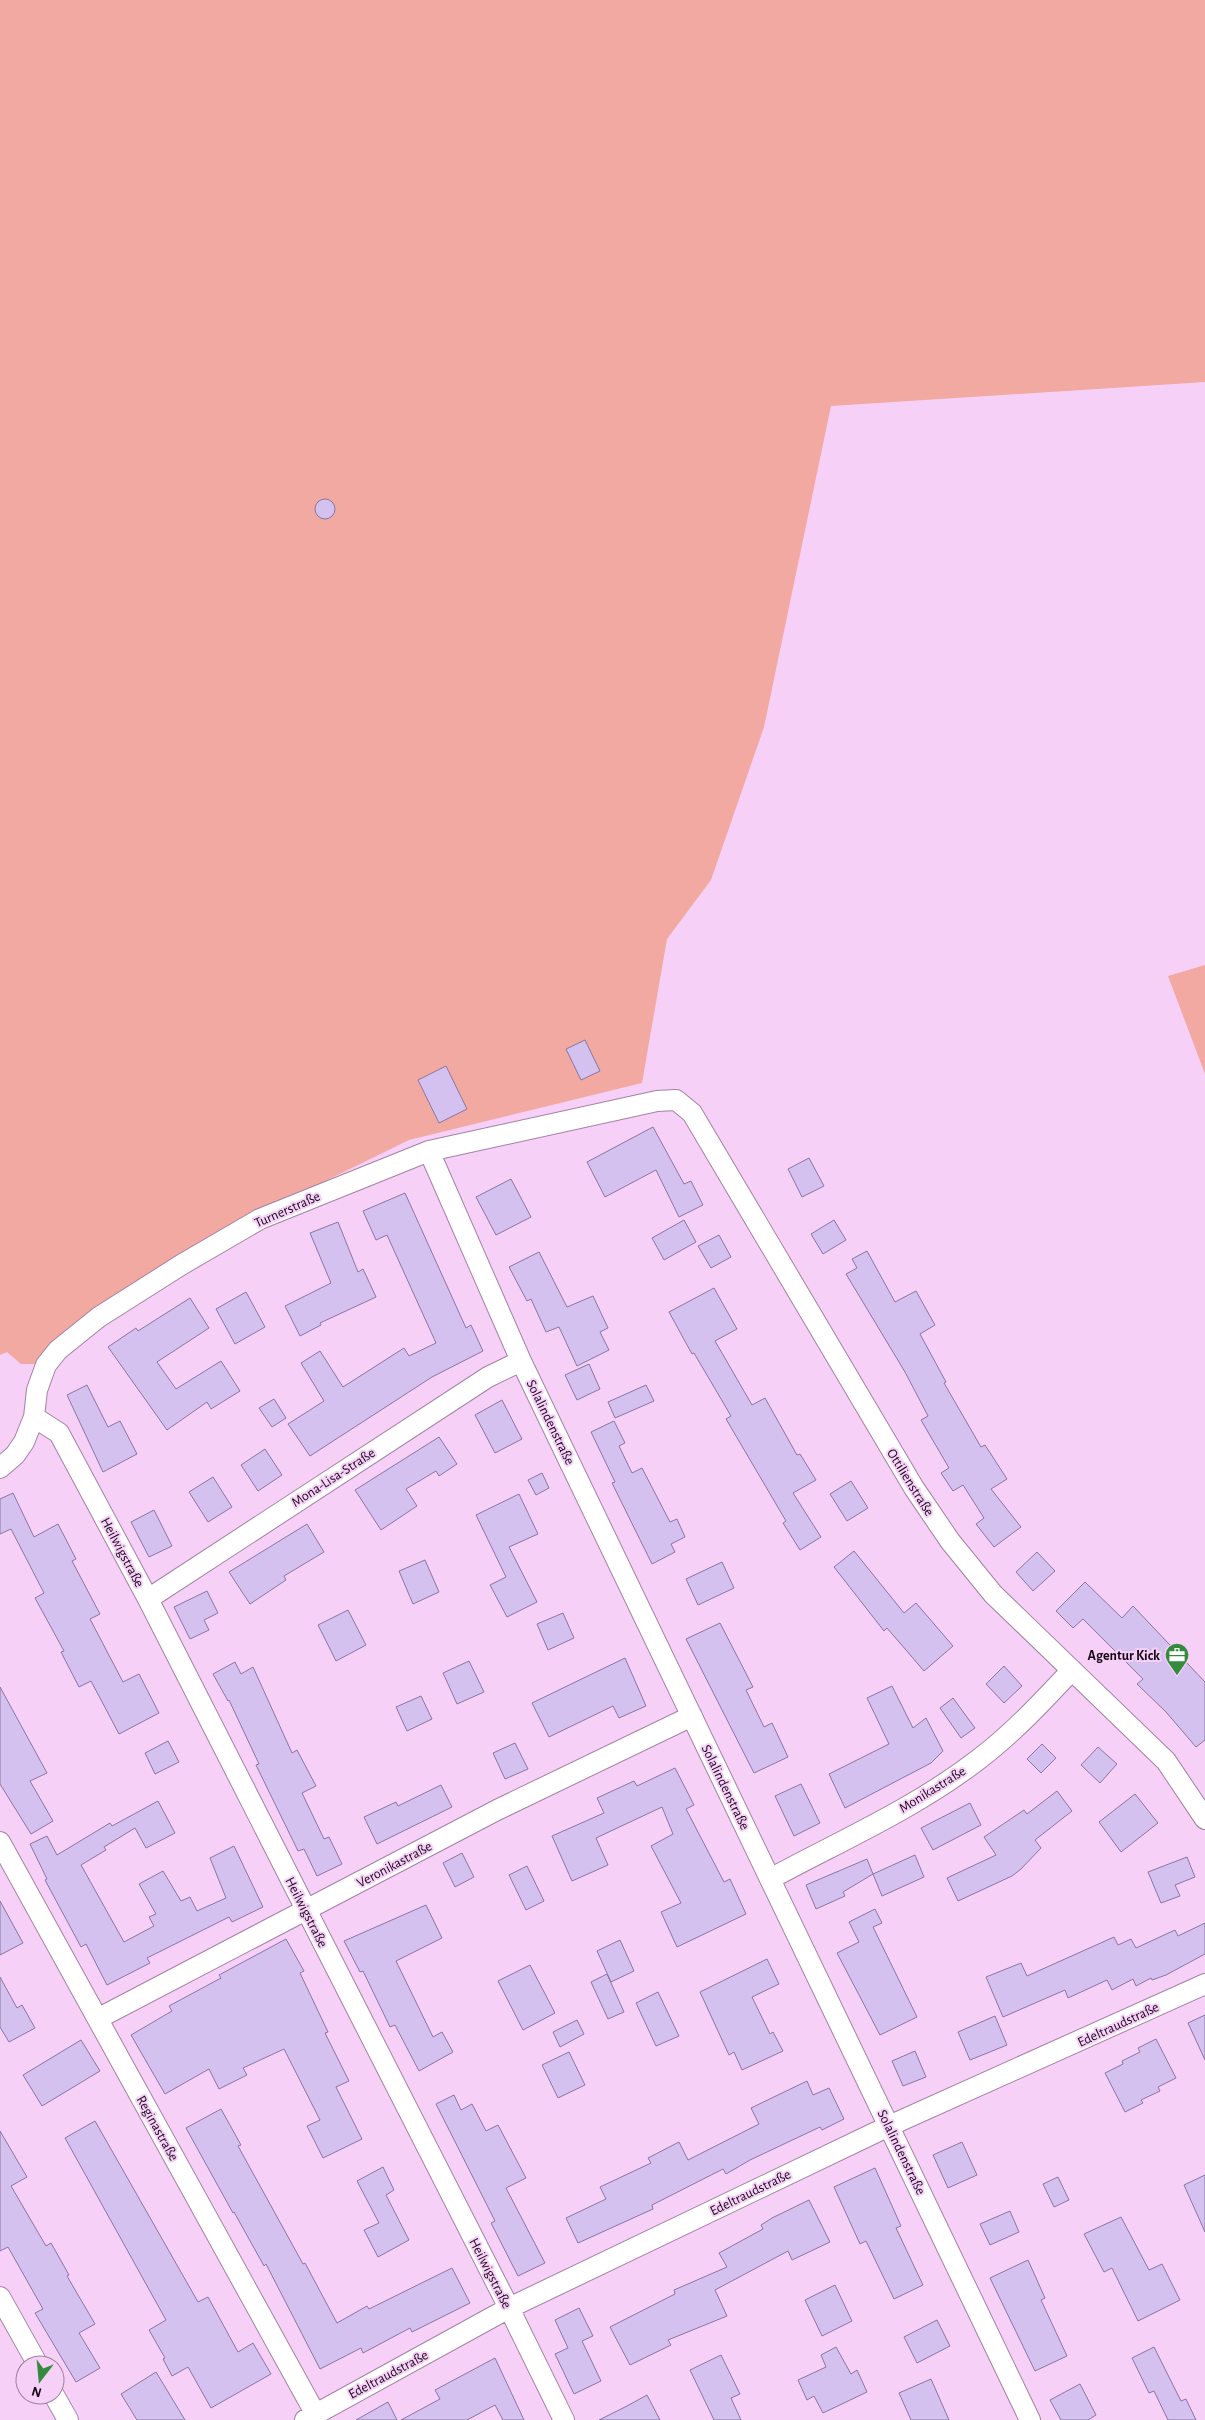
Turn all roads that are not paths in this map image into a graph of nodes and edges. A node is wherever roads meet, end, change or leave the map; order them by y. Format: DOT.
graph roads {
  1 [pos="676,1100"];
  2 [pos="429,1150"];
  3 [pos="521,1361"];
  4 [pos="34,1417"];
  5 [pos="0,1468"];
  6 [pos="148,1599"];
  7 [pos="1072,1670"];
  8 [pos="692,1716"];
  9 [pos="1205,1818"];
  10 [pos="0,1842"];
  11 [pos="770,1879"];
  12 [pos="306,1910"];
  13 [pos="1205,1984"];
  14 [pos="99,2018"];
  15 [pos="889,2126"];
  16 [pos="0,2297"];
  17 [pos="509,2308"];
  18 [pos="32,2355"];
  19 [pos="60,2405"];
  20 [pos="310,2417"];
  21 [pos="68,2420"];
  22 [pos="564,2420"];
  23 [pos="1030,2420"];
  1 -- 2 [label="street, Turnerstraße"];
  1 -- 7 [label="street, Ottilienstraße"];
  2 -- 3 [label="street, Solalindenstraße"];
  2 -- 4 [label="street, Turnerstraße"];
  3 -- 6 [label="street, Mona-Lisa-Straße"];
  3 -- 8 [label="street, Solalindenstraße"];
  4 -- 5 [label="street, Turnerstraße"];
  4 -- 6 [label="street, Heilwigstraße"];
  6 -- 12 [label="street, Heilwigstraße"];
  7 -- 9 [label="street, Ottilienstraße"];
  7 -- 11 [label="street, Monikastraße"];
  8 -- 11 [label="street, Solalindenstraße"];
  8 -- 12 [label="street, Veronikastraße"];
  10 -- 14 [label="street, Reginastraße"];
  11 -- 15 [label="street, Solalindenstraße"];
  12 -- 14 [label="street, Veronikastraße"];
  12 -- 17 [label="street, Heilwigstraße"];
  13 -- 15 [label="street, Edeltraudstraße"];
  14 -- 20 [label="street, Reginastraße"];
  15 -- 17 [label="street, Edeltraudstraße"];
  15 -- 23 [label="street, Solalindenstraße"];
  16 -- 18 [label="street"];
  17 -- 20 [label="street, Edeltraudstraße"];
  17 -- 22 [label="street, Heilwigstraße"];
  19 -- 21 [label="street"];
}
